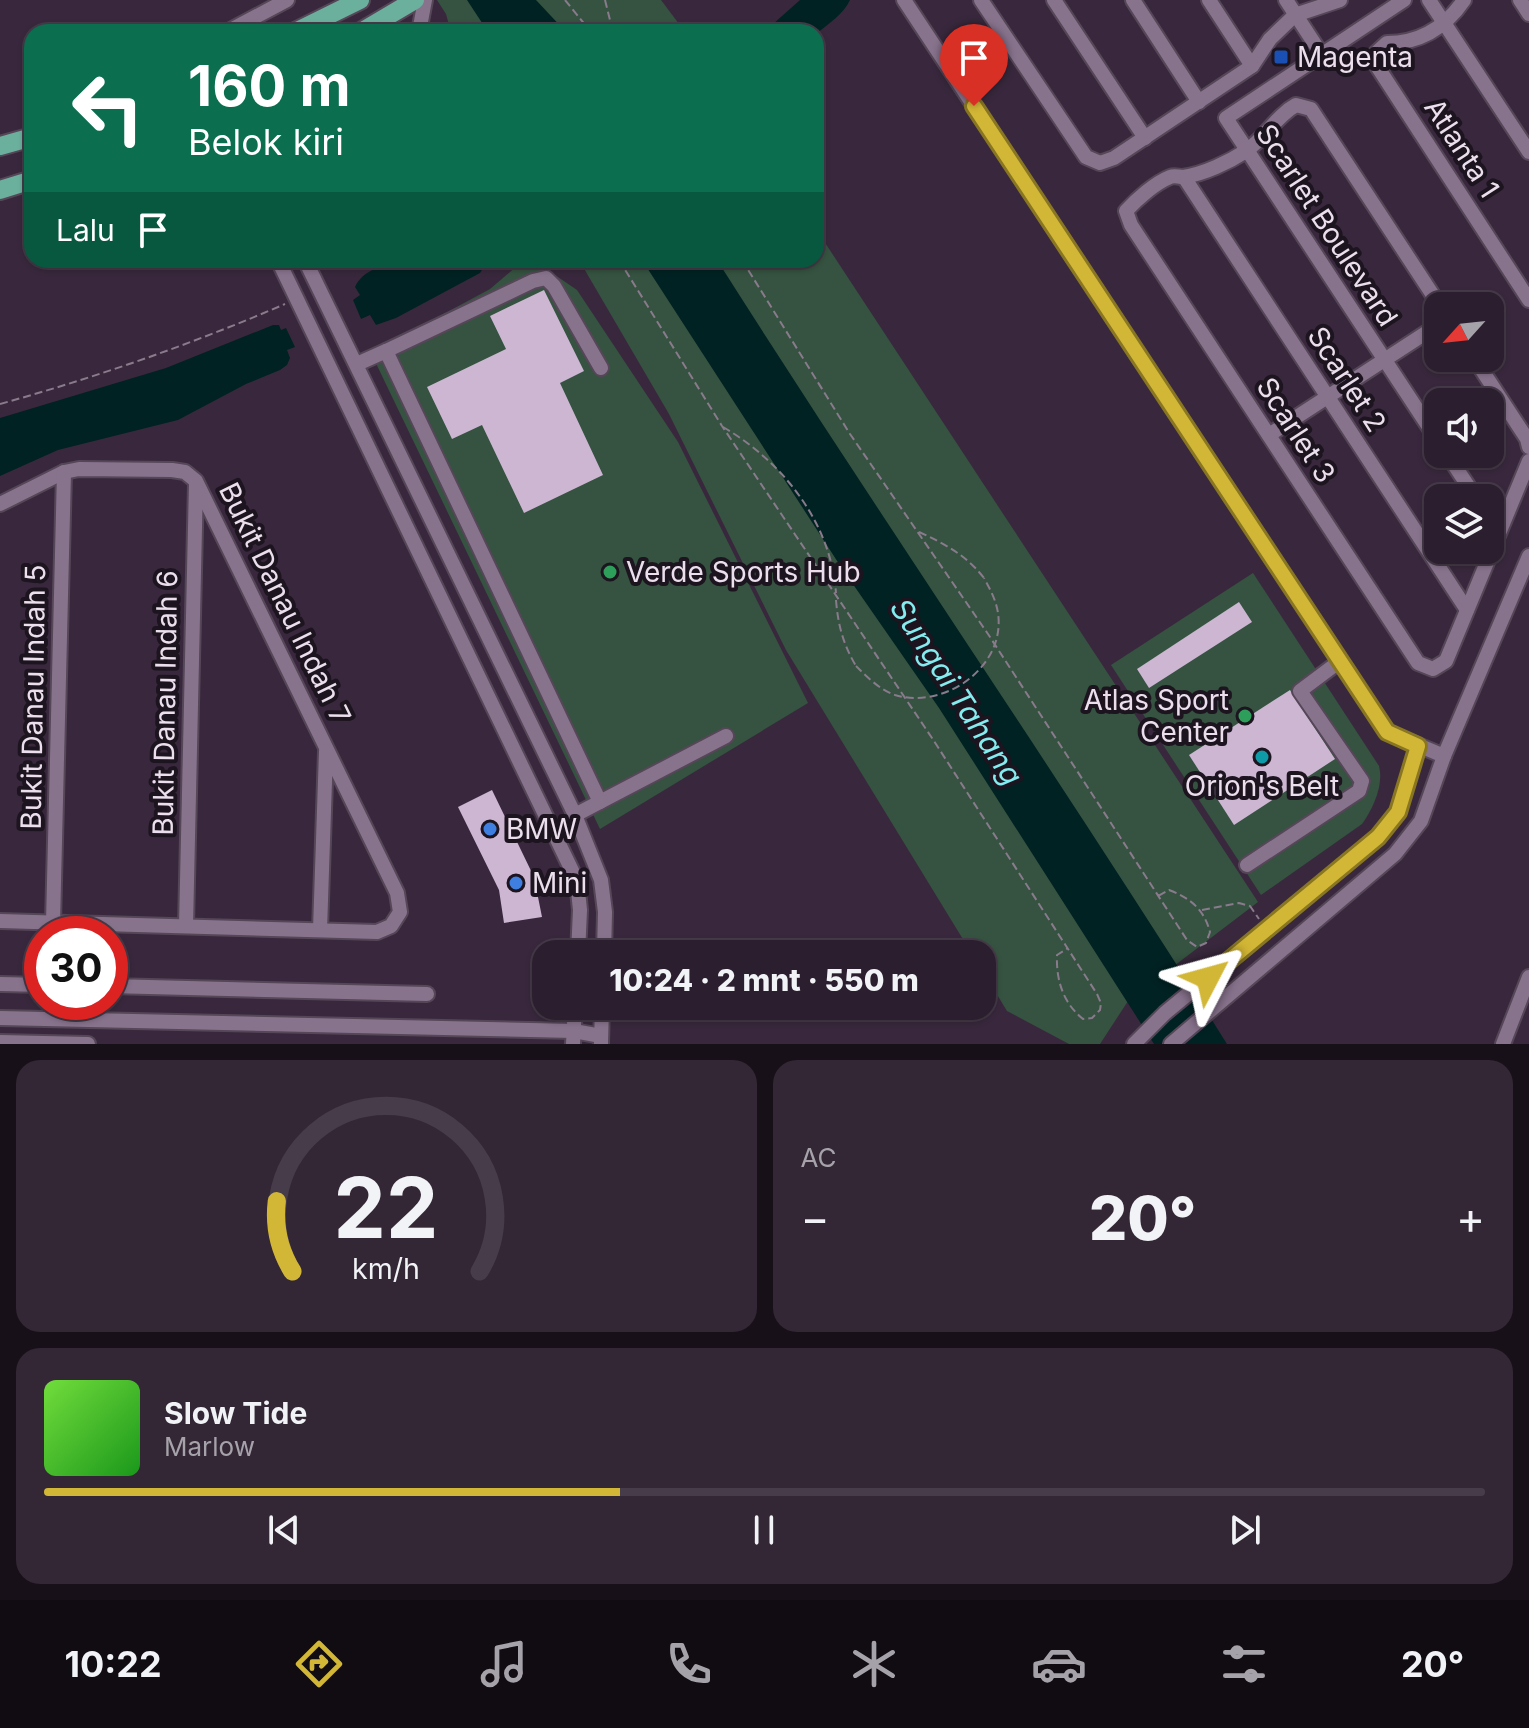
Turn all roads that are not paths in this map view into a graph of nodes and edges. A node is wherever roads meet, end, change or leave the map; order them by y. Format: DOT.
graph roads {
  1 [pos="287,0"];
  2 [pos="360,0"];
  3 [pos="415,0"];
  4 [pos="425,0"];
  5 [pos="904,0"];
  6 [pos="981,0"];
  7 [pos="1054,0"];
  8 [pos="1133,0"];
  9 [pos="1209,0"];
  10 [pos="1286,0"];
  11 [pos="1340,0"];
  12 [pos="1404,0"];
  13 [pos="1429,0"];
  14 [pos="1464,0"];
  15 [pos="1520,0"];
  16 [pos="1529,14"];
  17 [pos="1295,15"];
  18 [pos="242,24"];
  19 [pos="311,24"];
  20 [pos="374,24"];
  21 [pos="422,24"];
  22 [pos="1444,24"];
  23 [pos="1322,55"];
  24 [pos="1252,66"];
  25 [pos="1199,102"];
  26 [pos="1145,138"];
  27 [pos="24,139"];
  28 [pos="0,146"];
  29 [pos="1247,150"];
  30 [pos="1529,152"];
  31 [pos="1184,177"];
  32 [pos="24,182"];
  33 [pos="0,190"];
  34 [pos="282,268"];
  35 [pos="309,268"];
  36 [pos="1431,292"];
  37 [pos="1529,300"];
  38 [pos="1424,334"];
  39 [pos="386,351"];
  40 [pos="1385,360"];
  41 [pos="357,364"];
  42 [pos="601,368"];
  43 [pos="1483,372"];
  44 [pos="1328,397"];
  45 [pos="1424,420"];
  46 [pos="1269,435"];
  47 [pos="1528,443"];
  48 [pos="1529,461"];
  49 [pos="64,472"];
  50 [pos="196,481"];
  51 [pos="0,504"];
  52 [pos="1504,522"];
  53 [pos="1529,556"];
  54 [pos="1486,564"];
  55 [pos="1467,610"];
  56 [pos="1340,661"];
  57 [pos="726,736"];
  58 [pos="1418,746"];
  59 [pos="326,748"];
  60 [pos="1444,756"];
  61 [pos="600,802"];
  62 [pos="575,815"];
  63 [pos="1247,865"];
  64 [pos="53,916"];
  65 [pos="0,921"];
  66 [pos="24,922"];
  67 [pos="128,925"];
  68 [pos="186,926"];
  69 [pos="320,930"];
  70 [pos="579,940"];
  71 [pos="604,940"];
  72 [pos="1529,977"];
  73 [pos="0,984"];
  74 [pos="24,985"];
  75 [pos="128,986"];
  76 [pos="427,994"];
  77 [pos="0,1018"];
  78 [pos="602,1020"];
  79 [pos="574,1038"];
  80 [pos="601,1040"];
  81 [pos="0,1042"];
  82 [pos="88,1044"];
  83 [pos="1134,1044"];
  84 [pos="1171,1044"];
  85 [pos="1503,1044"];
  1 -- 18 [label="street"];
  2 -- 19 [label="main road"];
  3 -- 20 [label="main road"];
  4 -- 21 [label="street"];
  5 -- 56 [label="street"];
  6 -- 26 [label="street"];
  7 -- 26 [label="street"];
  8 -- 25 [label="street"];
  9 -- 24 [label="street"];
  10 -- 17 [label="street"];
  11 -- 17 [label="street"];
  12 -- 23 [label="street"];
  13 -- 22 [label="street"];
  14 -- 22 [label="street"];
  15 -- 16 [label="street"];
  17 -- 23 [label="street"];
  17 -- 24 [label="street"];
  22 -- 30 [label="street"];
  22 -- 37 [label="street, Atlanta 1"];
  23 -- 29 [label="street, Scarlet Boulevard"];
  24 -- 25 [label="street"];
  25 -- 26 [label="street"];
  27 -- 28 [label="main road"];
  29 -- 31 [label="street"];
  29 -- 36 [label="street"];
  29 -- 40 [label="street, Scarlet Boulevard"];
  31 -- 44 [label="street, Scarlet 2"];
  31 -- 46 [label="street, Scarlet 3"];
  32 -- 33 [label="main road"];
  34 -- 70 [label="street"];
  35 -- 41 [label="street"];
  38 -- 40 [label="street"];
  39 -- 41 [label="street"];
  39 -- 42 [label="street"];
  39 -- 61 [label="street"];
  40 -- 44 [label="street"];
  40 -- 45 [label="street, Scarlet Boulevard"];
  41 -- 62 [label="street"];
  43 -- 47 [label="street"];
  44 -- 46 [label="street"];
  44 -- 55 [label="street, Scarlet 2"];
  46 -- 55 [label="street, Scarlet 3"];
  48 -- 52 [label="street"];
  49 -- 50 [label="street"];
  49 -- 51 [label="street"];
  49 -- 64 [label="street, Bukit Danau Indah 5"];
  50 -- 59 [label="street, Bukit Danau Indah 7"];
  50 -- 68 [label="street, Bukit Danau Indah 6"];
  53 -- 60 [label="street"];
  54 -- 55 [label="street"];
  56 -- 58 [label="street"];
  56 -- 63 [label="street"];
  57 -- 61 [label="street"];
  58 -- 60 [label="street"];
  58 -- 83 [label="street"];
  59 -- 69 [label="street, Bukit Danau Indah 7"];
  59 -- 69 [label="street, Bukit Danau Indah 7"];
  60 -- 84 [label="street"];
  61 -- 62 [label="street"];
  62 -- 71 [label="street"];
  65 -- 66 [label="street"];
  67 -- 68 [label="street"];
  68 -- 69 [label="street"];
  72 -- 85 [label="street"];
  73 -- 74 [label="street"];
  75 -- 76 [label="street"];
  77 -- 79 [label="street"];
  78 -- 80 [label="street"];
  79 -- 80 [label="street"];
  81 -- 82 [label="street"];
}
